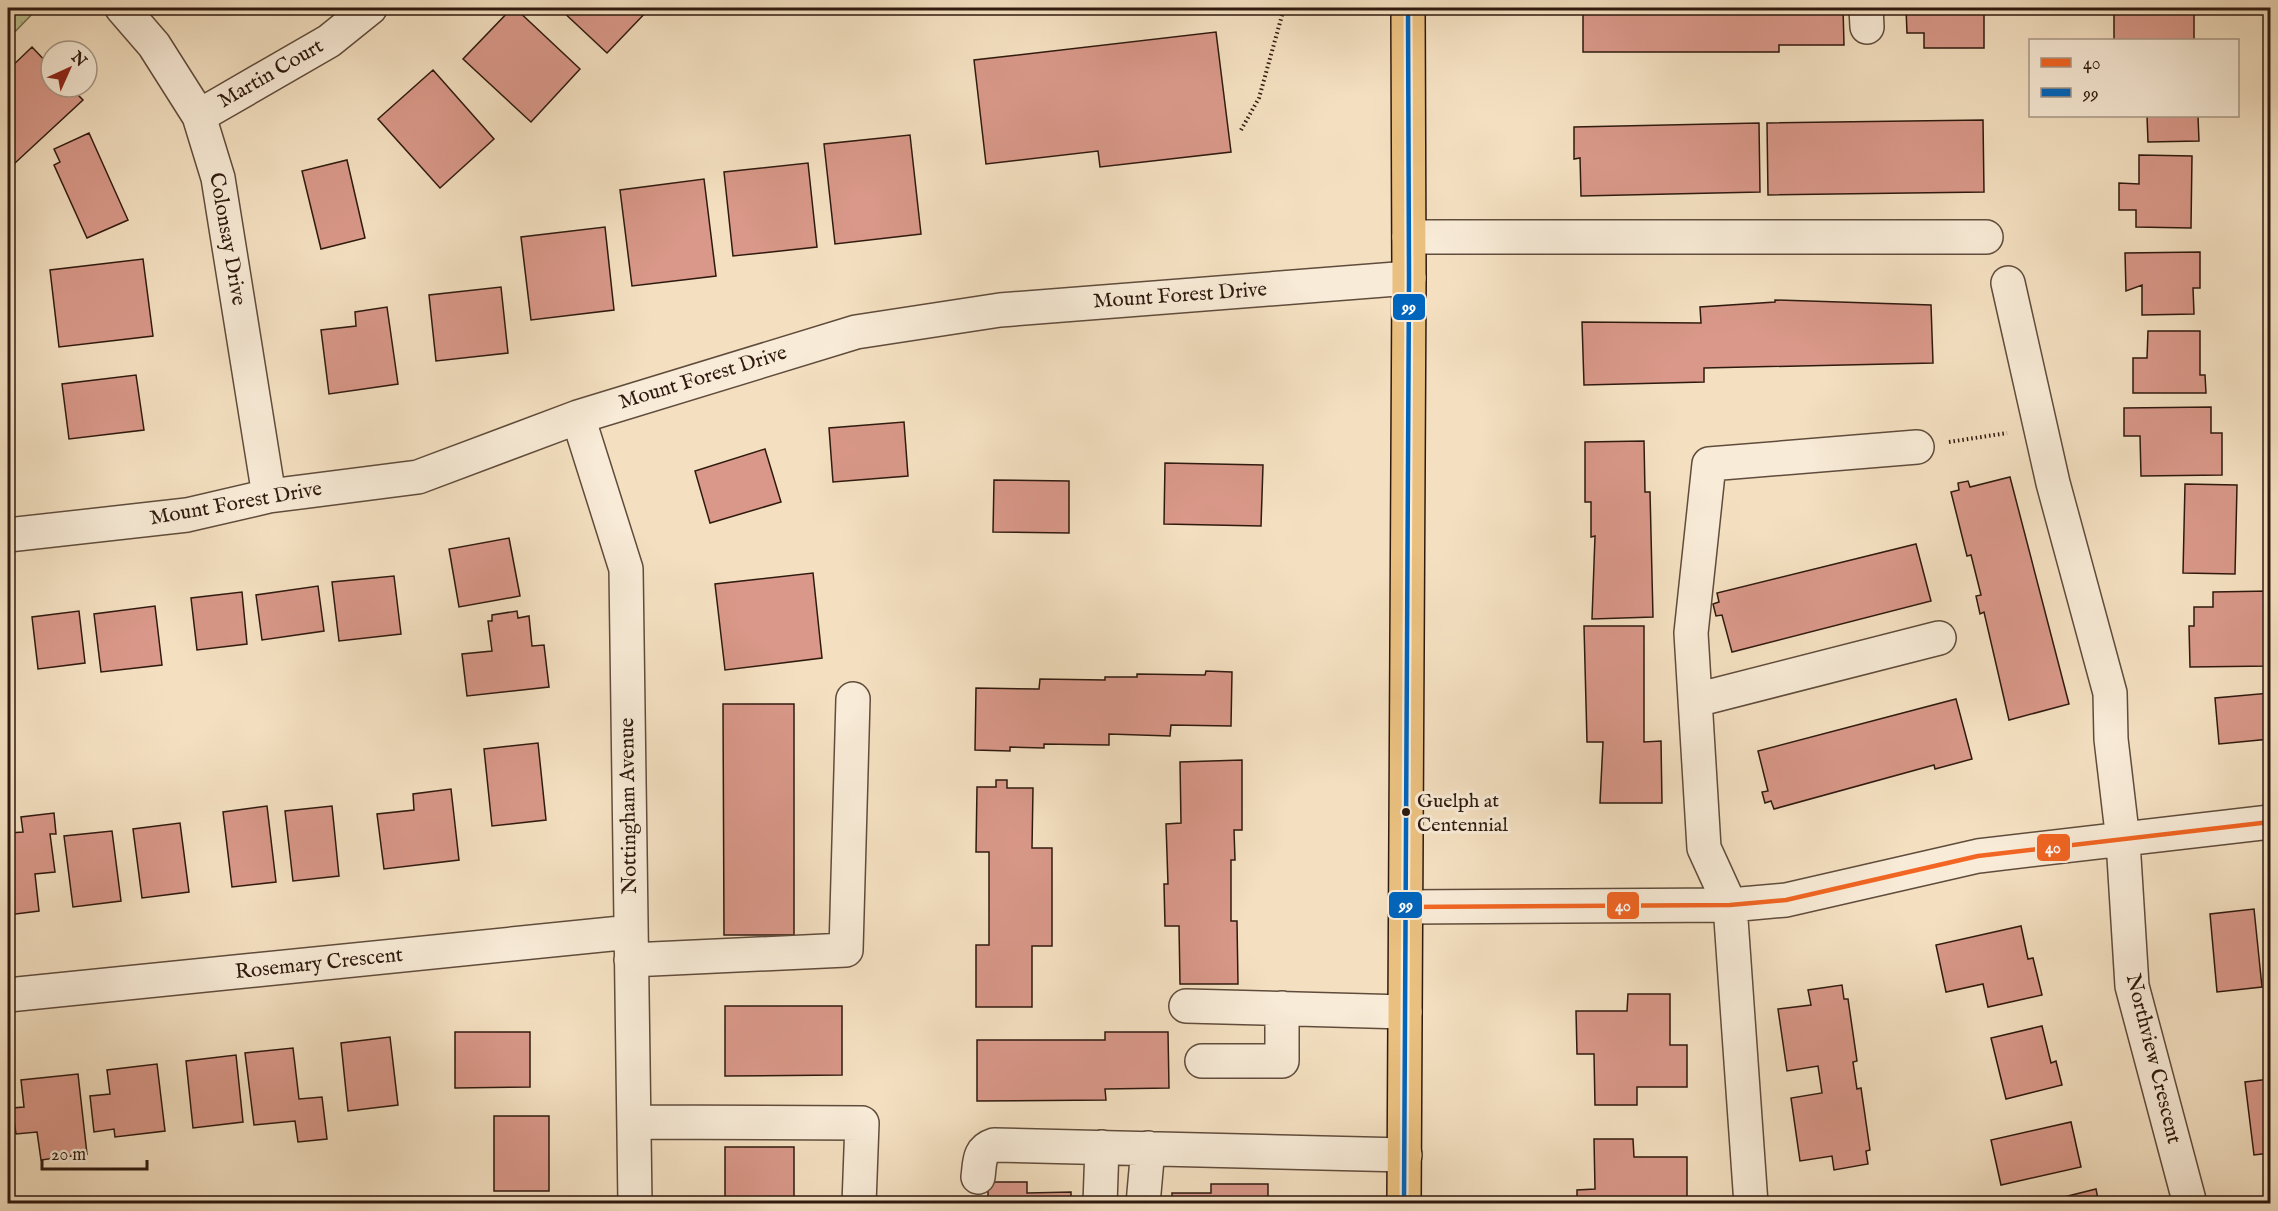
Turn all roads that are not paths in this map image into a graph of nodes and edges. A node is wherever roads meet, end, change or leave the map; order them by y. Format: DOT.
graph roads {
  1 [pos="122,8"];
  2 [pos="370,8"];
  3 [pos="1408,8"];
  4 [pos="199,116"];
  5 [pos="1409,237"];
  6 [pos="1986,237"];
  7 [pos="1409,278"];
  8 [pos="2008,283"];
  9 [pos="578,417"];
  10 [pos="1917,447"];
  11 [pos="269,496"];
  12 [pos="8,535"];
  13 [pos="1939,638"];
  14 [pos="853,699"];
  15 [pos="1696,700"];
  16 [pos="2271,822"];
  17 [pos="2123,841"];
  18 [pos="1730,905"];
  19 [pos="1405,907"];
  20 [pos="631,946"];
  21 [pos="8,996"];
  22 [pos="1186,1006"];
  23 [pos="1282,1008"];
  24 [pos="1405,1012"];
  25 [pos="1202,1061"];
  26 [pos="634,1122"];
  27 [pos="1102,1147"];
  28 [pos="1148,1148"];
  29 [pos="1405,1155"];
  30 [pos="978,1177"];
  31 [pos="635,1203"];
  32 [pos="859,1203"];
  33 [pos="1100,1203"];
  34 [pos="1143,1203"];
  35 [pos="1404,1203"];
  36 [pos="1751,1203"];
  37 [pos="2190,1203"];
  1 -- 4 [label="street, Colonsay Drive"];
  2 -- 4 [label="street, Martin Court"];
  3 -- 5 [label="main road"];
  4 -- 11 [label="street, Colonsay Drive"];
  5 -- 6 [label="street"];
  5 -- 7 [label="main road"];
  7 -- 9 [label="street, Mount Forest Drive"];
  7 -- 19 [label="main road"];
  8 -- 17 [label="street, Northview Crescent"];
  9 -- 11 [label="street, Mount Forest Drive"];
  9 -- 20 [label="street, Nottingham Avenue"];
  10 -- 15 [label="street"];
  11 -- 12 [label="street, Mount Forest Drive"];
  13 -- 15 [label="street"];
  14 -- 20 [label="street, Rosemary Crescent"];
  15 -- 18 [label="street"];
  16 -- 17 [label="street"];
  17 -- 18 [label="street"];
  17 -- 37 [label="street, Northview Crescent"];
  18 -- 19 [label="street"];
  18 -- 36 [label="street"];
  19 -- 24 [label="main road"];
  20 -- 21 [label="street, Rosemary Crescent"];
  20 -- 26 [label="street, Nottingham Avenue"];
  22 -- 23 [label="street"];
  23 -- 24 [label="street"];
  23 -- 25 [label="street"];
  24 -- 29 [label="main road"];
  26 -- 31 [label="street, Nottingham Avenue"];
  26 -- 32 [label="street"];
  27 -- 28 [label="street"];
  27 -- 30 [label="street"];
  27 -- 33 [label="street"];
  28 -- 29 [label="street"];
  28 -- 34 [label="street"];
  29 -- 35 [label="main road"];
}
